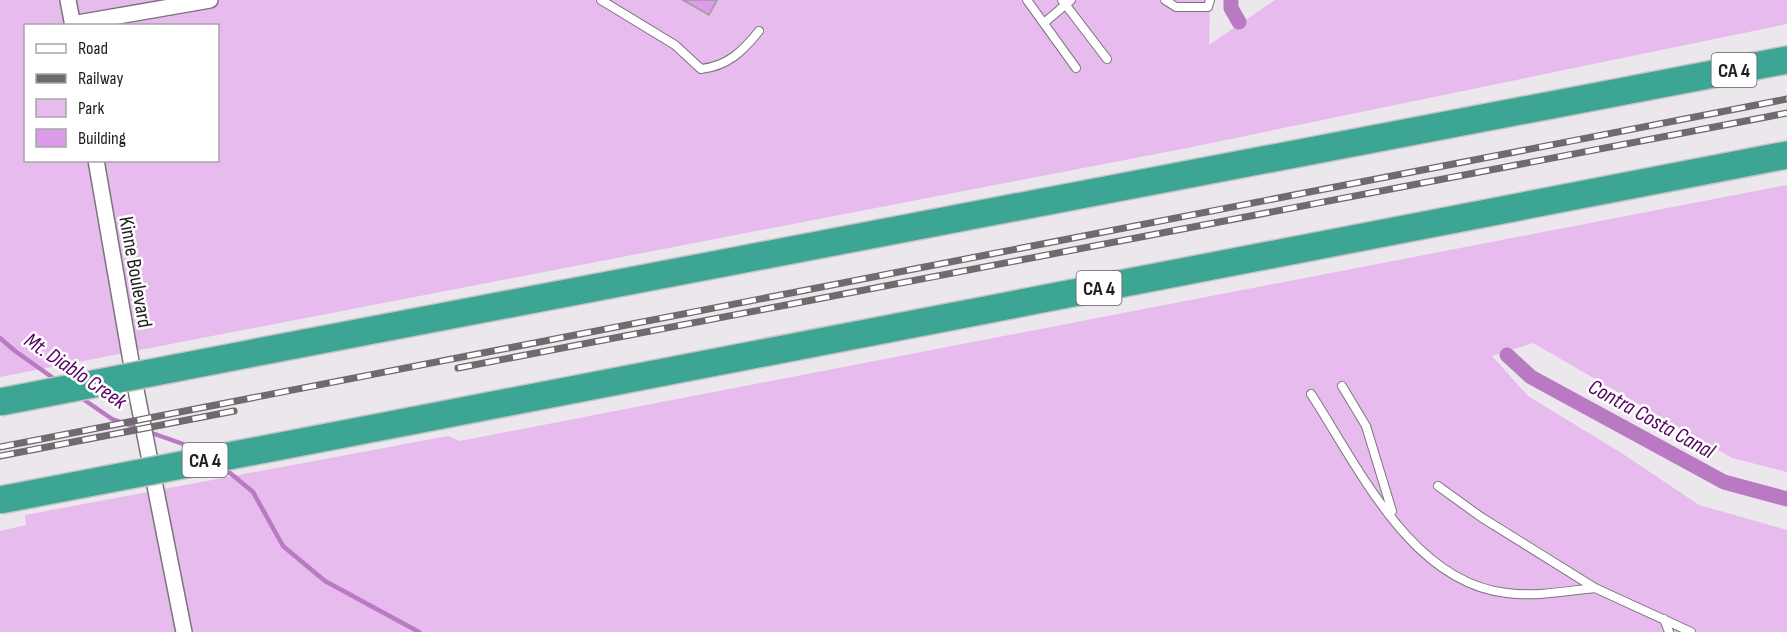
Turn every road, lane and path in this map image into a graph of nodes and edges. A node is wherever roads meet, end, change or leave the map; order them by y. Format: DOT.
graph roads {
  1 [pos="68,0"];
  2 [pos="210,0"];
  3 [pos="601,0"];
  4 [pos="1026,0"];
  5 [pos="1165,0"];
  6 [pos="1210,0"];
  7 [pos="1066,2"];
  8 [pos="1044,23"];
  9 [pos="73,24"];
  10 [pos="78,24"];
  11 [pos="759,31"];
  12 [pos="1787,52"];
  13 [pos="1107,59"];
  14 [pos="1787,60"];
  15 [pos="1076,68"];
  16 [pos="1680,80"];
  17 [pos="1787,155"];
  18 [pos="96,162"];
  19 [pos="1342,386"];
  20 [pos="1311,394"];
  21 [pos="0,402"];
  22 [pos="1438,486"];
  23 [pos="0,500"];
  24 [pos="1395,521"];
  25 [pos="1595,588"];
  26 [pos="1664,619"];
  27 [pos="184,632"];
  28 [pos="1669,632"];
  29 [pos="1691,632"];
  1 -- 9 [label="street"];
  2 -- 10 [label="street"];
  3 -- 11 [label="lane"];
  4 -- 8 [label="lane"];
  5 -- 6 [label="lane"];
  7 -- 8 [label="lane"];
  7 -- 13 [label="lane"];
  8 -- 15 [label="lane"];
  12 -- 16 [label="highway"];
  14 -- 16 [label="highway, CA 4"];
  16 -- 21 [label="highway, CA 4, bridge"];
  17 -- 23 [label="highway, CA 4, bridge"];
  18 -- 27 [label="street, Kinne Boulevard"];
  19 -- 24 [label="lane"];
  20 -- 24 [label="lane"];
  22 -- 25 [label="lane"];
  24 -- 25 [label="lane"];
  25 -- 26 [label="lane"];
  26 -- 28 [label="lane"];
  26 -- 29 [label="lane"];
}
